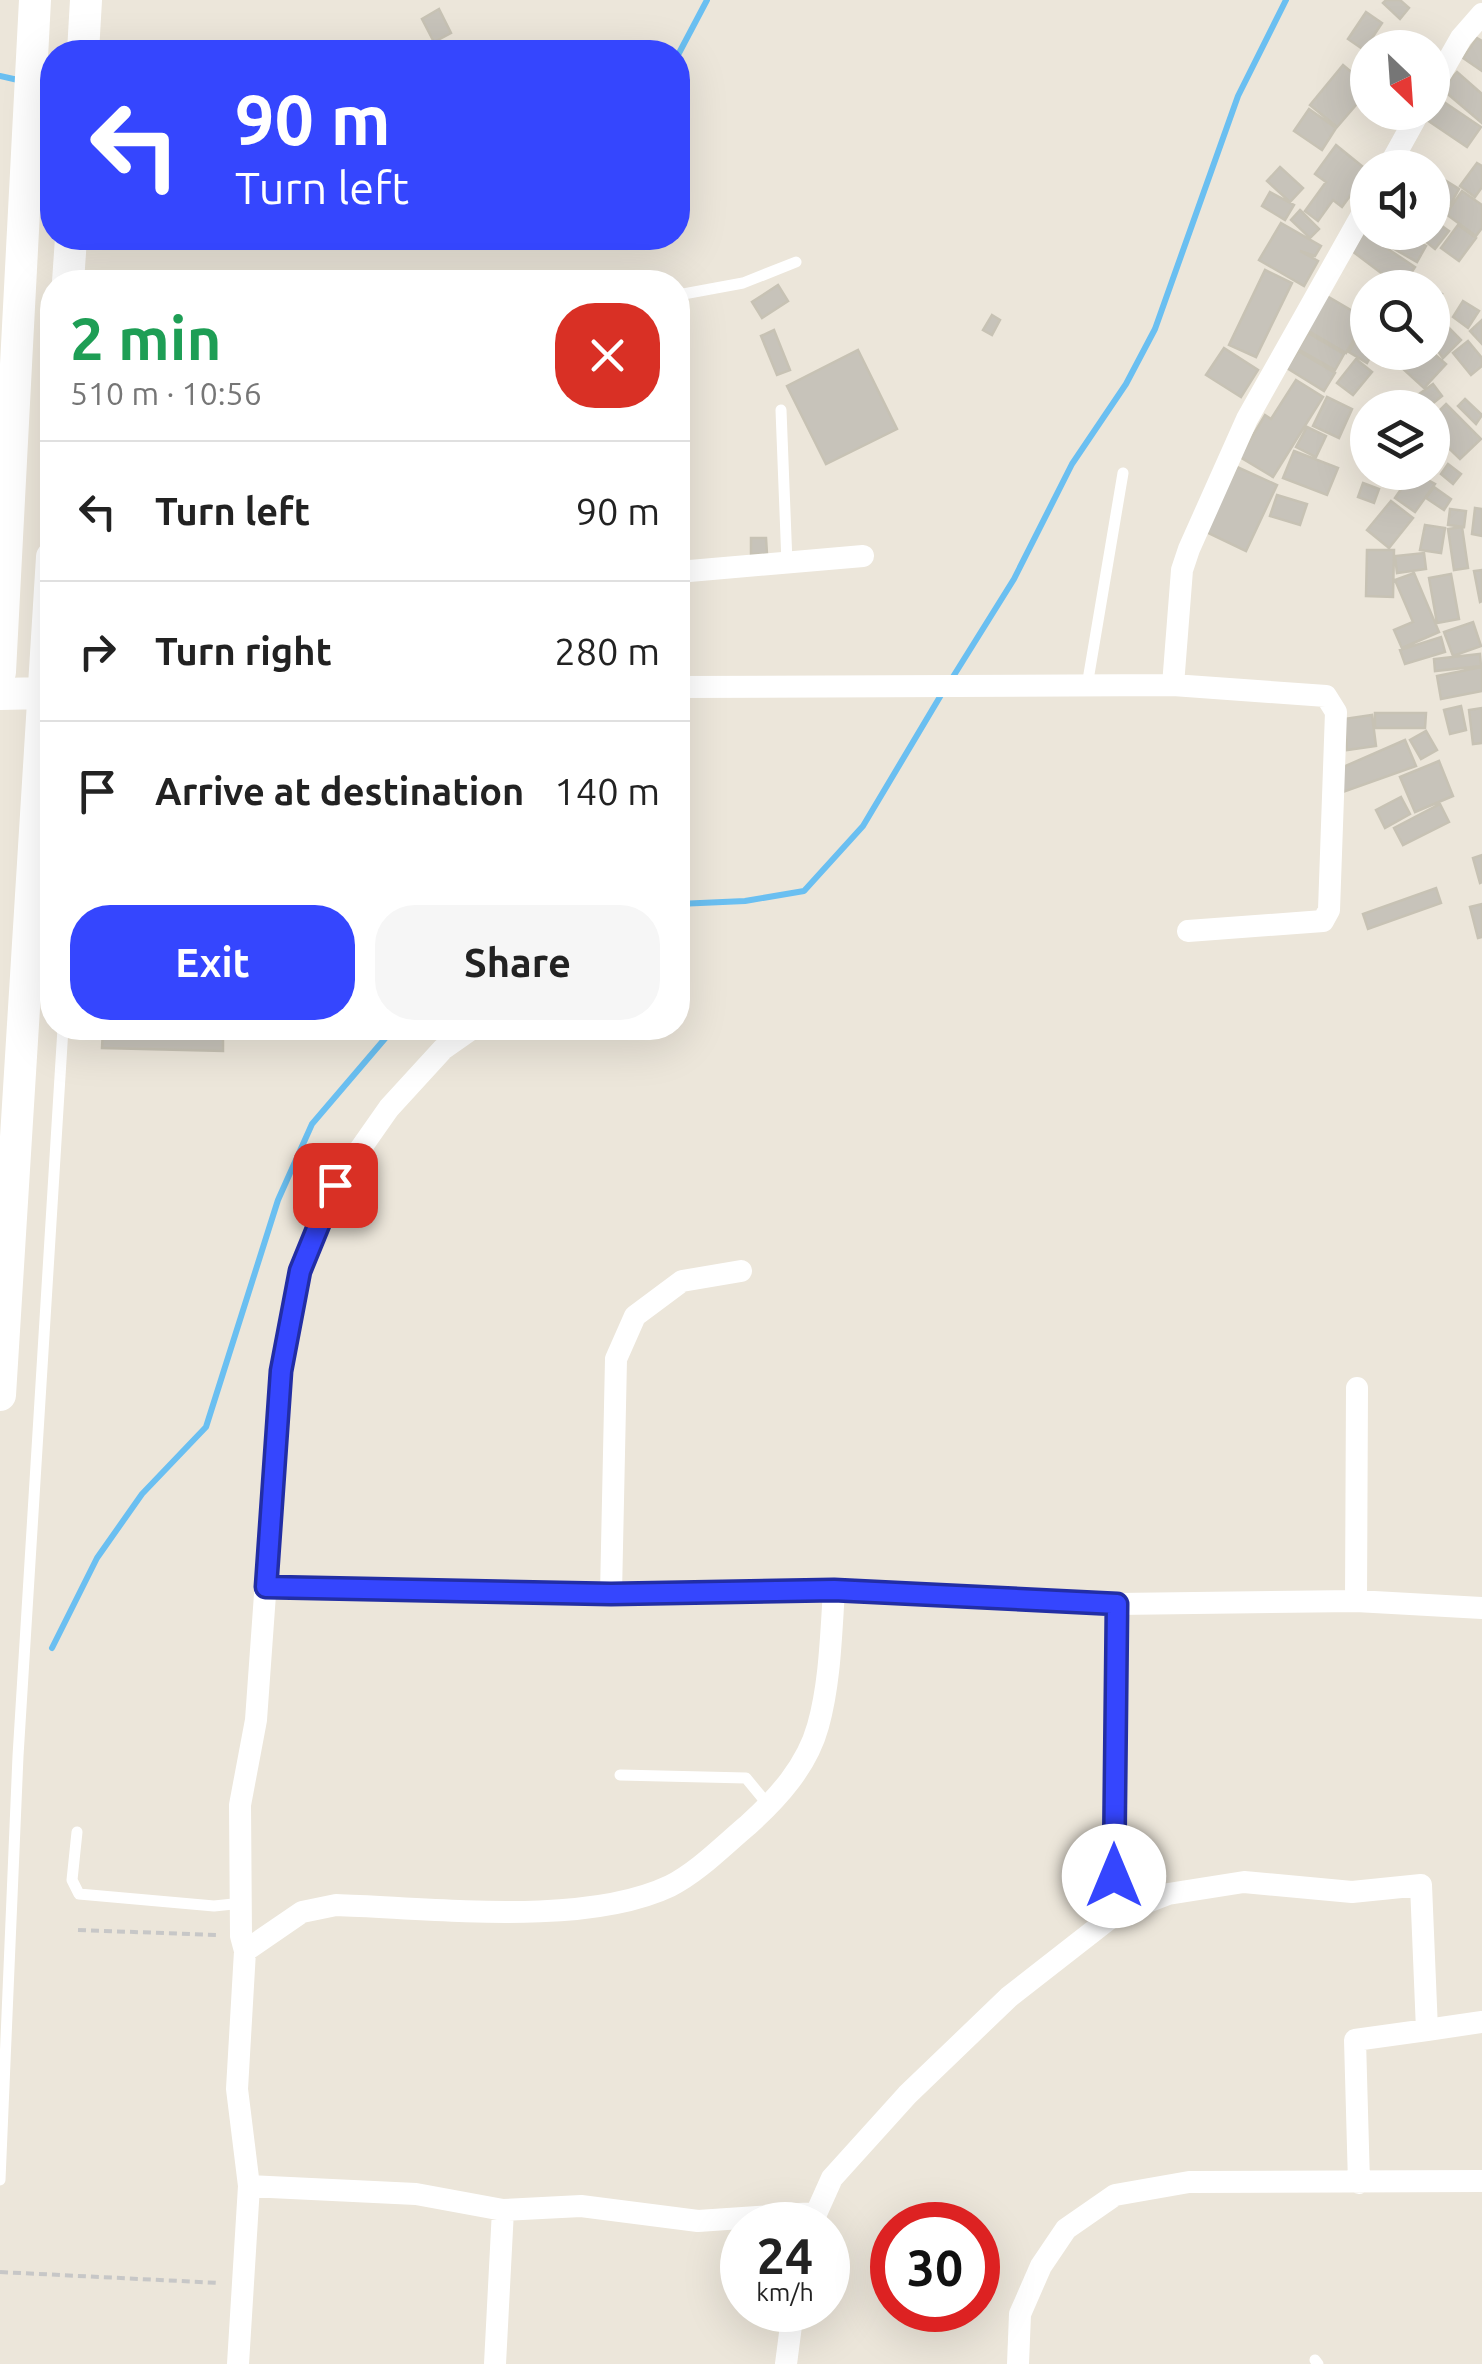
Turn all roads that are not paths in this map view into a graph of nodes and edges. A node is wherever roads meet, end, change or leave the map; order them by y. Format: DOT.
graph roads {
  1 [pos="35,0"];
  2 [pos="86,0"];
  3 [pos="1482,14"];
  4 [pos="83,40"];
  5 [pos="1450,57"];
  6 [pos="1350,236"];
  7 [pos="796,262"];
  8 [pos="690,293"];
  9 [pos="780,410"];
  10 [pos="1123,474"];
  11 [pos="2,535"];
  12 [pos="864,556"];
  13 [pos="786,563"];
  14 [pos="690,571"];
  15 [pos="0,634"];
  16 [pos="40,637"];
  17 [pos="0,672"];
  18 [pos="1173,685"];
  19 [pos="1087,686"];
  20 [pos="690,687"];
  21 [pos="40,693"];
  22 [pos="0,694"];
  23 [pos="40,800"];
  24 [pos="40,838"];
  25 [pos="36,848"];
  26 [pos="1188,931"];
  27 [pos="62,1040"];
  28 [pos="455,1040"];
  29 [pos="741,1271"];
  30 [pos="1357,1388"];
  31 [pos="0,1395"];
  32 [pos="266,1587"];
  33 [pos="834,1590"];
  34 [pos="611,1594"];
  35 [pos="1356,1601"];
  36 [pos="1117,1604"];
  37 [pos="1482,1608"];
  38 [pos="620,1775"];
  39 [pos="769,1806"];
  40 [pos="77,1832"];
  41 [pos="243,1902"];
  42 [pos="1114,1915"];
  43 [pos="243,1944"];
  44 [pos="1482,2022"];
  45 [pos="1428,2030"];
  46 [pos="0,2180"];
  47 [pos="1482,2181"];
  48 [pos="1358,2183"];
  49 [pos="249,2186"];
  50 [pos="820,2202"];
  51 [pos="503,2210"];
  52 [pos="698,2221"];
  53 [pos="720,2221"];
  54 [pos="720,2231"];
  55 [pos="790,2332"];
  56 [pos="238,2364"];
  57 [pos="496,2364"];
  58 [pos="786,2364"];
  59 [pos="1018,2364"];
  1 -- 11 [label="main road"];
  2 -- 4 [label="main road"];
  3 -- 5 [label="street"];
  6 -- 18 [label="street"];
  7 -- 8 [label="lane"];
  9 -- 13 [label="lane"];
  10 -- 19 [label="lane"];
  11 -- 15 [label="main road"];
  12 -- 13 [label="street"];
  13 -- 14 [label="street"];
  15 -- 16 [label="main road"];
  15 -- 17 [label="main road"];
  18 -- 19 [label="street"];
  18 -- 26 [label="street"];
  19 -- 20 [label="street"];
  21 -- 22 [label="main road"];
  23 -- 25 [label="main road"];
  24 -- 25 [label="main road"];
  25 -- 31 [label="main road"];
  27 -- 46 [label="lane"];
  28 -- 32 [label="street"];
  29 -- 34 [label="street"];
  30 -- 35 [label="street"];
  32 -- 34 [label="street"];
  32 -- 41 [label="street"];
  33 -- 34 [label="street"];
  33 -- 36 [label="street"];
  33 -- 39 [label="street"];
  35 -- 36 [label="street"];
  35 -- 37 [label="street"];
  36 -- 42 [label="street"];
  38 -- 39 [label="lane"];
  39 -- 43 [label="street"];
  40 -- 41 [label="lane"];
  41 -- 43 [label="street"];
  42 -- 45 [label="street"];
  42 -- 50 [label="street"];
  43 -- 49 [label="street"];
  44 -- 45 [label="street"];
  45 -- 48 [label="street"];
  47 -- 48 [label="street"];
  48 -- 59 [label="street"];
  49 -- 51 [label="street"];
  49 -- 56 [label="street"];
  51 -- 52 [label="street"];
  51 -- 57 [label="street"];
  52 -- 53 [label="street"];
  52 -- 54 [label="street"];
  55 -- 58 [label="street"];
}
